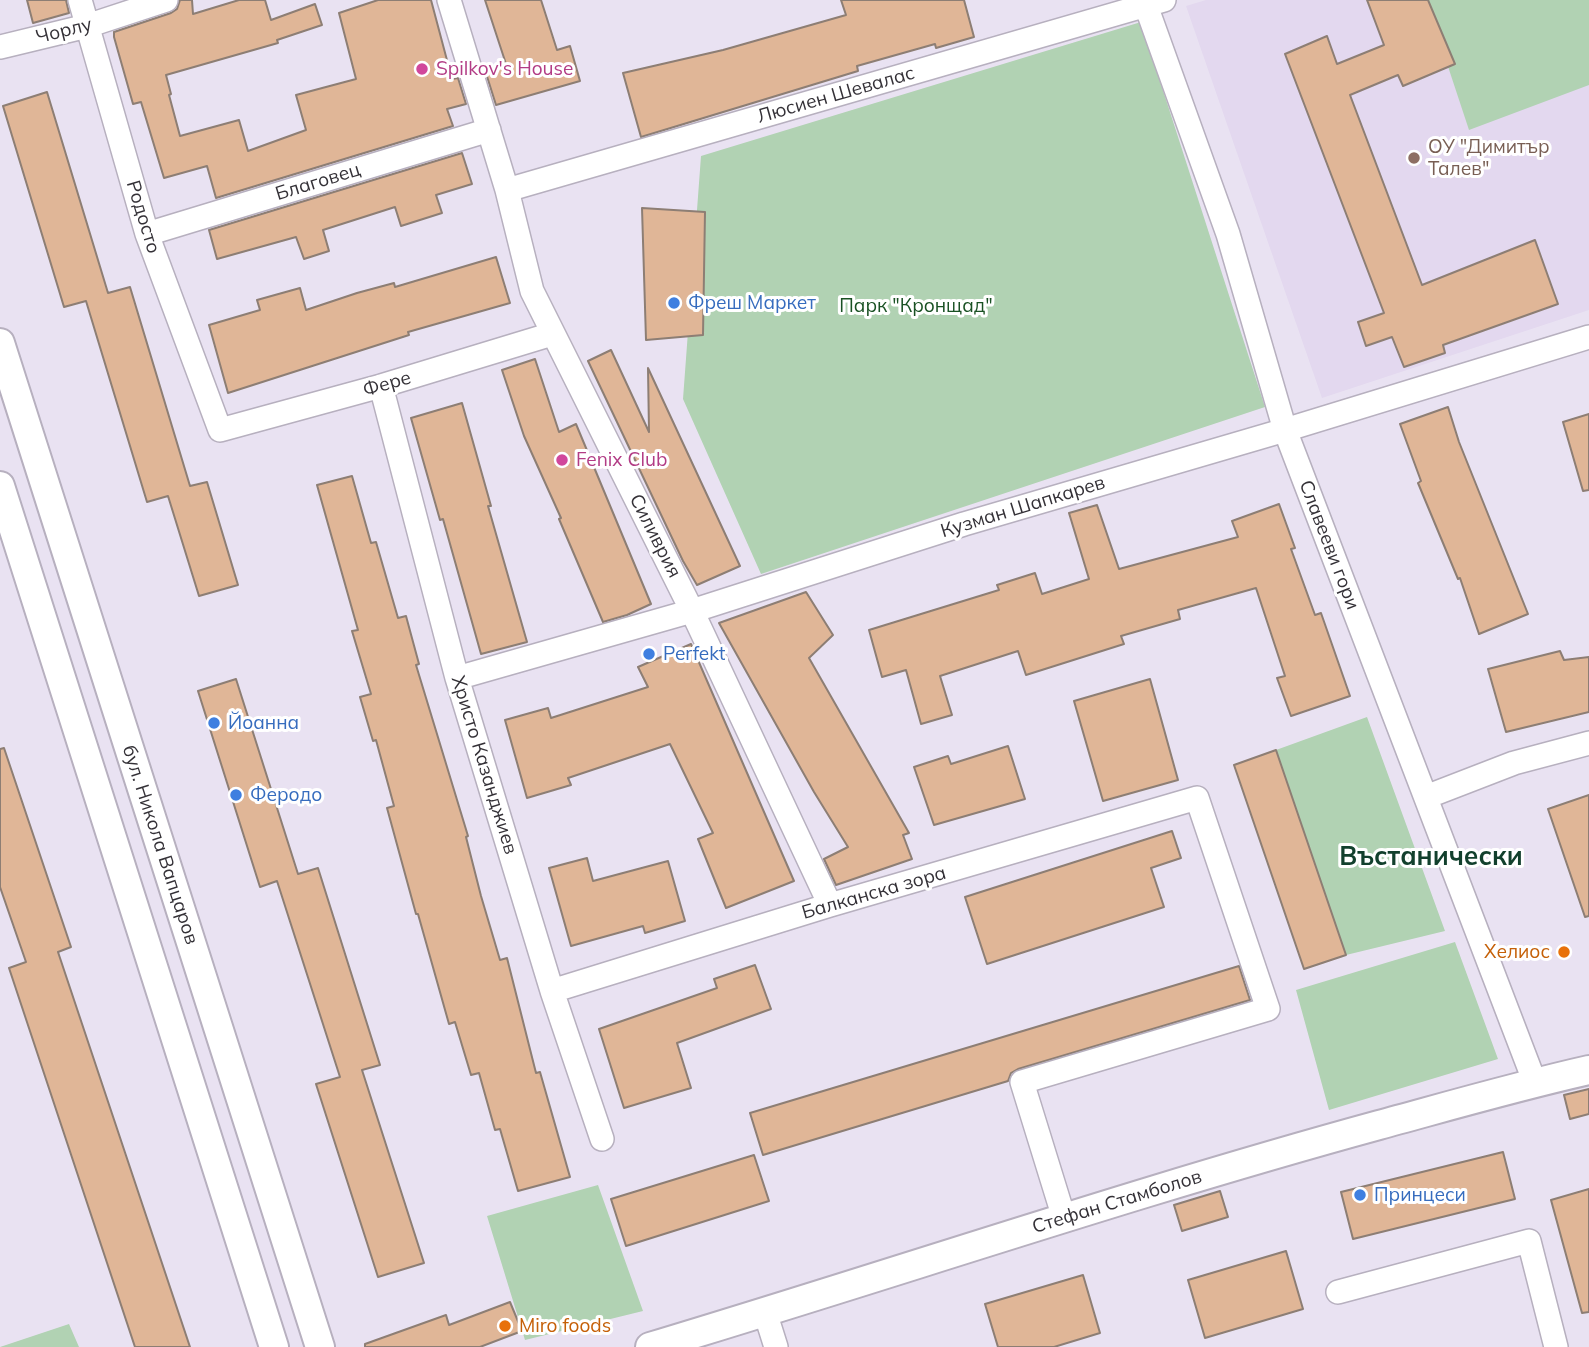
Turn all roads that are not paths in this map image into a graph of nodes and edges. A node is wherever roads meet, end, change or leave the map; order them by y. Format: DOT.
graph roads {
  1 [pos="80,0"];
  2 [pos="166,0"];
  3 [pos="449,0"];
  4 [pos="1151,2"];
  5 [pos="87,26"];
  6 [pos="0,47"];
  7 [pos="489,130"];
  8 [pos="507,190"];
  9 [pos="147,234"];
  10 [pos="552,334"];
  11 [pos="1589,337"];
  12 [pos="0,343"];
  13 [pos="381,386"];
  14 [pos="220,430"];
  15 [pos="1285,430"];
  16 [pos="0,486"];
  17 [pos="692,611"];
  18 [pos="457,678"];
  19 [pos="1589,743"];
  20 [pos="1426,797"];
  21 [pos="830,905"];
  22 [pos="552,990"];
  23 [pos="1589,1070"];
  24 [pos="1535,1083"];
  25 [pos="602,1139"];
  26 [pos="1064,1217"];
  27 [pos="1338,1292"];
  28 [pos="765,1312"];
  29 [pos="274,1347"];
  30 [pos="320,1347"];
  31 [pos="650,1347"];
  32 [pos="776,1347"];
  33 [pos="1556,1347"];
  1 -- 5 [label="street, Родосто"];
  2 -- 5 [label="street, Чорлу"];
  3 -- 7 [label="street, Силиврия"];
  4 -- 8 [label="street, Люсиен Шевалас"];
  4 -- 15 [label="street, Славееви гори"];
  5 -- 6 [label="street, Чорлу"];
  5 -- 9 [label="street, Родосто"];
  7 -- 8 [label="street, Силиврия"];
  7 -- 9 [label="street, Благовец"];
  8 -- 10 [label="street, Силиврия"];
  9 -- 14 [label="street, Родосто"];
  10 -- 13 [label="street, Фере"];
  10 -- 17 [label="street, Силиврия"];
  11 -- 15 [label="street, Кузман Шапкарев"];
  12 -- 30 [label="street, бул. Никола Вапцаров"];
  13 -- 14 [label="street, Фере"];
  13 -- 18 [label="street, Христо Казанджиев"];
  15 -- 17 [label="street, Кузман Шапкарев"];
  15 -- 20 [label="street, Славееви гори"];
  16 -- 29 [label="street"];
  17 -- 18 [label="street, Кузман Шапкарев"];
  17 -- 21 [label="street, Силиврия"];
  18 -- 22 [label="street, Христо Казанджиев"];
  19 -- 20 [label="street"];
  20 -- 24 [label="street, Славееви гори"];
  21 -- 22 [label="street, Балканска зора"];
  21 -- 26 [label="street, Балканска зора"];
  22 -- 25 [label="street, Христо Казанджиев"];
  23 -- 24 [label="street, Стефан Стамболов"];
  24 -- 26 [label="street, Стефан Стамболов"];
  26 -- 28 [label="street, Стефан Стамболов"];
  27 -- 33 [label="street"];
  28 -- 31 [label="street, Стефан Стамболов"];
  28 -- 32 [label="street"];
}
